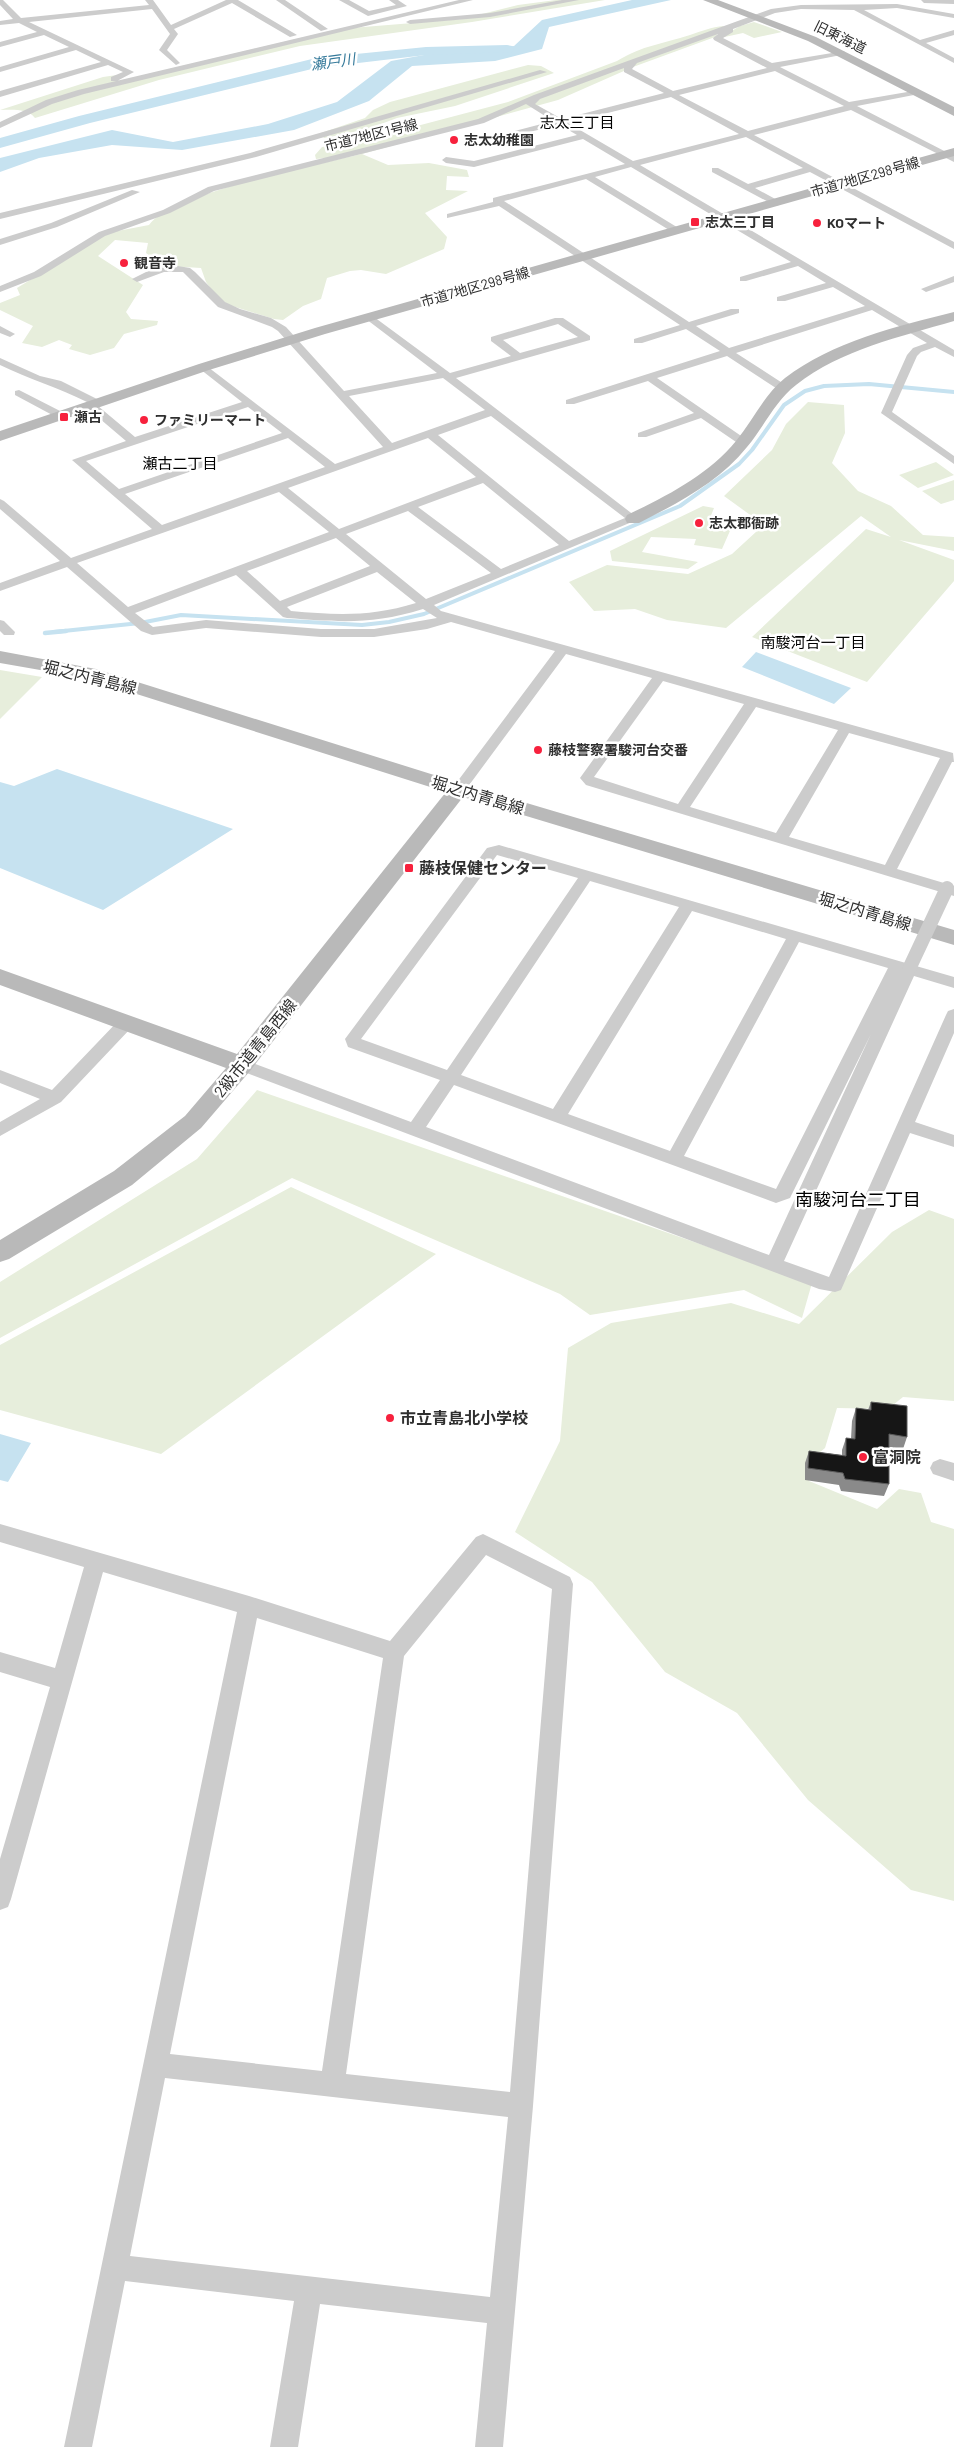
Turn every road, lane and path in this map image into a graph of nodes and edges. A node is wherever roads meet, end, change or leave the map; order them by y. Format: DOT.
graph roads {
  1 [pos="4,0"];
  2 [pos="280,0"];
  3 [pos="343,0"];
  4 [pos="393,0"];
  5 [pos="470,0"];
  6 [pos="575,0"];
  7 [pos="708,0"];
  8 [pos="0,1"];
  9 [pos="954,2"];
  10 [pos="151,4"];
  11 [pos="851,4"];
  12 [pos="954,15"];
  13 [pos="750,19"];
  14 [pos="19,20"];
  15 [pos="0,24"];
  16 [pos="373,24"];
  17 [pos="170,28"];
  18 [pos="324,29"];
  19 [pos="44,32"];
  20 [pos="954,32"];
  21 [pos="293,36"];
  22 [pos="923,42"];
  23 [pos="945,43"];
  24 [pos="0,45"];
  25 [pos="76,47"];
  26 [pos="842,53"];
  27 [pos="954,60"];
  28 [pos="108,62"];
  29 [pos="634,62"];
  30 [pos="176,63"];
  31 [pos="772,67"];
  32 [pos="0,70"];
  33 [pos="130,72"];
  34 [pos="543,72"];
  35 [pos="102,87"];
  36 [pos="3,91"];
  37 [pos="916,92"];
  38 [pos="672,93"];
  39 [pos="537,97"];
  40 [pos="850,106"];
  41 [pos="951,108"];
  42 [pos="23,113"];
  43 [pos="0,114"];
  44 [pos="562,122"];
  45 [pos="0,125"];
  46 [pos="747,134"];
  47 [pos="506,136"];
  48 [pos="584,136"];
  49 [pos="253,155"];
  50 [pos="951,155"];
  51 [pos="446,160"];
  52 [pos="634,164"];
  53 [pos="811,169"];
  54 [pos="715,170"];
  55 [pos="587,176"];
  56 [pos="839,184"];
  57 [pos="748,186"];
  58 [pos="499,203"];
  59 [pos="776,203"];
  60 [pos="0,216"];
  61 [pos="450,216"];
  62 [pos="724,218"];
  63 [pos="677,230"];
  64 [pos="0,242"];
  65 [pos="954,246"];
  66 [pos="582,257"];
  67 [pos="800,262"];
  68 [pos="136,279"];
  69 [pos="743,279"];
  70 [pos="954,279"];
  71 [pos="836,282"];
  72 [pos="926,288"];
  73 [pos="0,289"];
  74 [pos="781,299"];
  75 [pos="874,306"];
  76 [pos="735,311"];
  77 [pos="954,316"];
  78 [pos="370,317"];
  79 [pos="688,326"];
  80 [pos="912,329"];
  81 [pos="291,340"];
  82 [pos="638,341"];
  83 [pos="936,343"];
  84 [pos="727,352"];
  85 [pos="954,354"];
  86 [pos="520,358"];
  87 [pos="0,360"];
  88 [pos="204,367"];
  89 [pos="446,376"];
  90 [pos="649,376"];
  91 [pos="783,388"];
  92 [pos="18,393"];
  93 [pos="340,395"];
  94 [pos="570,402"];
  95 [pos="250,403"];
  96 [pos="93,404"];
  97 [pos="492,412"];
  98 [pos="703,414"];
  99 [pos="60,415"];
  100 [pos="290,434"];
  101 [pos="430,434"];
  102 [pos="642,435"];
  103 [pos="0,436"];
  104 [pos="133,441"];
  105 [pos="743,442"];
  106 [pos="390,448"];
  107 [pos="954,461"];
  108 [pos="333,468"];
  109 [pos="484,478"];
  110 [pos="280,487"];
  111 [pos="117,493"];
  112 [pos="0,502"];
  113 [pos="409,506"];
  114 [pos="633,519"];
  115 [pos="160,530"];
  116 [pos="336,533"];
  117 [pos="568,546"];
  118 [pos="69,562"];
  119 [pos="379,567"];
  120 [pos="238,570"];
  121 [pos="500,574"];
  122 [pos="0,587"];
  123 [pos="278,606"];
  124 [pos="429,608"];
  125 [pos="130,615"];
  126 [pos="450,618"];
  127 [pos="3,635"];
  128 [pos="564,649"];
  129 [pos="0,657"];
  130 [pos="660,676"];
  131 [pos="753,701"];
  132 [pos="846,727"];
  133 [pos="951,757"];
  134 [pos="464,783"];
  135 [pos="682,809"];
  136 [pos="780,839"];
  137 [pos="889,871"];
  138 [pos="587,875"];
  139 [pos="950,889"];
  140 [pos="688,905"];
  141 [pos="954,927"];
  142 [pos="795,936"];
  143 [pos="954,938"];
  144 [pos="903,967"];
  145 [pos="0,977"];
  146 [pos="954,983"];
  147 [pos="954,1015"];
  148 [pos="125,1024"];
  149 [pos="242,1065"];
  150 [pos="0,1076"];
  151 [pos="450,1079"];
  152 [pos="55,1098"];
  153 [pos="558,1118"];
  154 [pos="906,1125"];
  155 [pos="0,1130"];
  156 [pos="416,1130"];
  157 [pos="954,1141"];
  158 [pos="674,1159"];
  159 [pos="0,1252"];
  160 [pos="773,1265"];
  161 [pos="0,1533"];
  162 [pos="96,1561"];
  163 [pos="249,1606"];
  164 [pos="394,1652"];
  165 [pos="0,1662"];
  166 [pos="61,1680"];
  167 [pos="0,1899"];
  168 [pos="156,2065"];
  169 [pos="332,2084"];
  170 [pos="521,2106"];
  171 [pos="116,2268"];
  172 [pos="309,2289"];
  173 [pos="502,2312"];
  174 [pos="78,2447"];
  175 [pos="284,2447"];
  176 [pos="489,2447"];
  1 -- 8 [label="street"];
  2 -- 18 [label="street"];
  3 -- 4 [label="street"];
  5 -- 16 [label="street"];
  6 -- 16 [label="street"];
  7 -- 13 [label="street, 旧東海道"];
  8 -- 14 [label="street"];
  9 -- 11 [label="street"];
  10 -- 14 [label="street"];
  10 -- 17 [label="street"];
  11 -- 12 [label="street"];
  11 -- 13 [label="street"];
  11 -- 22 [label="street"];
  13 -- 26 [label="street, 旧東海道"];
  13 -- 29 [label="street, 市道7地区1号線"];
  13 -- 31 [label="street"];
  14 -- 15 [label="street"];
  14 -- 19 [label="street"];
  16 -- 18 [label="street"];
  16 -- 35 [label="street"];
  17 -- 21 [label="street"];
  17 -- 30 [label="street"];
  18 -- 21 [label="street"];
  19 -- 24 [label="street"];
  19 -- 25 [label="street"];
  20 -- 22 [label="street"];
  21 -- 30 [label="street"];
  22 -- 23 [label="street"];
  22 -- 27 [label="street"];
  25 -- 28 [label="street"];
  25 -- 32 [label="street"];
  26 -- 31 [label="street"];
  26 -- 37 [label="street, 旧東海道"];
  28 -- 33 [label="street"];
  28 -- 36 [label="street"];
  29 -- 38 [label="street"];
  29 -- 39 [label="street, 市道7地区1号線"];
  30 -- 33 [label="street"];
  31 -- 38 [label="street"];
  31 -- 40 [label="street"];
  33 -- 35 [label="street"];
  34 -- 49 [label="street"];
  35 -- 42 [label="street"];
  37 -- 40 [label="street"];
  37 -- 41 [label="street, 旧東海道"];
  38 -- 44 [label="street"];
  38 -- 46 [label="street"];
  39 -- 44 [label="street"];
  39 -- 73 [label="street, 市道7地区1号線"];
  40 -- 46 [label="street"];
  40 -- 50 [label="street"];
  42 -- 43 [label="street"];
  42 -- 45 [label="street"];
  44 -- 47 [label="street"];
  44 -- 48 [label="street"];
  46 -- 52 [label="street"];
  46 -- 53 [label="street"];
  48 -- 51 [label="street"];
  48 -- 52 [label="street"];
  49 -- 60 [label="street"];
  49 -- 64 [label="street"];
  50 -- 56 [label="street, 市道7地区298号線"];
  52 -- 55 [label="street"];
  52 -- 62 [label="street"];
  53 -- 56 [label="street"];
  53 -- 57 [label="street"];
  54 -- 57 [label="street"];
  55 -- 58 [label="street"];
  55 -- 63 [label="street"];
  56 -- 59 [label="street, 市道7地区298号線"];
  56 -- 65 [label="street"];
  57 -- 59 [label="street"];
  58 -- 61 [label="street"];
  58 -- 66 [label="street"];
  59 -- 62 [label="street, 市道7地区298号線"];
  62 -- 63 [label="street, 市道7地区298号線"];
  62 -- 67 [label="street"];
  63 -- 66 [label="street, 市道7地区298号線"];
  66 -- 78 [label="street, 市道7地区298号線"];
  66 -- 79 [label="street"];
  67 -- 69 [label="street"];
  67 -- 71 [label="street"];
  68 -- 81 [label="street"];
  70 -- 72 [label="street"];
  71 -- 74 [label="street"];
  71 -- 75 [label="street"];
  75 -- 80 [label="street"];
  75 -- 84 [label="street"];
  76 -- 79 [label="street"];
  77 -- 80 [label="street"];
  78 -- 81 [label="street, 市道7地区298号線"];
  78 -- 89 [label="street"];
  79 -- 82 [label="street"];
  79 -- 84 [label="street"];
  80 -- 83 [label="street"];
  80 -- 91 [label="street"];
  81 -- 88 [label="street, 市道7地区298号線"];
  81 -- 93 [label="street"];
  83 -- 85 [label="street"];
  83 -- 107 [label="street"];
  84 -- 90 [label="street"];
  84 -- 91 [label="street"];
  86 -- 86 [label="street"];
  86 -- 89 [label="street"];
  87 -- 96 [label="street"];
  88 -- 95 [label="street"];
  88 -- 96 [label="street, 市道7地区298号線"];
  89 -- 93 [label="street"];
  89 -- 97 [label="street"];
  90 -- 94 [label="street"];
  90 -- 98 [label="street"];
  91 -- 105 [label="street"];
  92 -- 99 [label="street"];
  93 -- 106 [label="street"];
  95 -- 100 [label="street"];
  95 -- 104 [label="street"];
  96 -- 99 [label="street, 市道7地区298号線"];
  96 -- 104 [label="street"];
  97 -- 101 [label="street"];
  97 -- 114 [label="street"];
  98 -- 102 [label="street"];
  98 -- 105 [label="street"];
  99 -- 103 [label="street, 市道7地区298号線"];
  100 -- 108 [label="street"];
  100 -- 111 [label="street"];
  101 -- 106 [label="street"];
  101 -- 109 [label="street"];
  104 -- 111 [label="street"];
  105 -- 114 [label="street"];
  106 -- 108 [label="street"];
  108 -- 110 [label="street"];
  109 -- 113 [label="street"];
  109 -- 117 [label="street"];
  110 -- 115 [label="street"];
  110 -- 116 [label="street"];
  111 -- 115 [label="street"];
  112 -- 118 [label="street"];
  113 -- 116 [label="street"];
  113 -- 121 [label="street"];
  114 -- 117 [label="street"];
  115 -- 118 [label="street"];
  116 -- 119 [label="street"];
  116 -- 120 [label="street"];
  117 -- 121 [label="street"];
  118 -- 122 [label="street"];
  118 -- 125 [label="street"];
  119 -- 123 [label="street"];
  119 -- 124 [label="street"];
  120 -- 123 [label="street"];
  120 -- 125 [label="street"];
  121 -- 124 [label="street"];
  123 -- 124 [label="street"];
  124 -- 126 [label="street"];
  125 -- 126 [label="street"];
  126 -- 128 [label="street"];
  127 -- 134 [label="street, 堀之内青島線"];
  128 -- 130 [label="street"];
  128 -- 134 [label="street"];
  129 -- 134 [label="street, 堀之内青島線"];
  130 -- 131 [label="street"];
  130 -- 135 [label="street"];
  131 -- 132 [label="street"];
  131 -- 135 [label="street"];
  132 -- 133 [label="street"];
  132 -- 136 [label="street"];
  133 -- 137 [label="street"];
  134 -- 141 [label="street, 堀之内青島線"];
  134 -- 143 [label="street, 堀之内青島線"];
  134 -- 149 [label="street, 2級市道青島西線"];
  135 -- 136 [label="street"];
  136 -- 137 [label="street"];
  137 -- 139 [label="street"];
  138 -- 140 [label="street"];
  138 -- 151 [label="street"];
  138 -- 151 [label="street"];
  139 -- 144 [label="street, bridge"];
  140 -- 142 [label="street"];
  140 -- 153 [label="street"];
  142 -- 144 [label="street"];
  142 -- 158 [label="street"];
  144 -- 146 [label="street"];
  144 -- 158 [label="street"];
  144 -- 160 [label="street"];
  145 -- 148 [label="street"];
  147 -- 154 [label="street"];
  148 -- 149 [label="street"];
  148 -- 152 [label="street"];
  149 -- 156 [label="street"];
  149 -- 159 [label="street, 2級市道青島西線"];
  150 -- 152 [label="street"];
  151 -- 153 [label="street"];
  151 -- 156 [label="street"];
  152 -- 155 [label="street"];
  153 -- 158 [label="street"];
  154 -- 157 [label="street"];
  154 -- 160 [label="street"];
  156 -- 160 [label="street"];
  161 -- 162 [label="street"];
  162 -- 163 [label="street"];
  162 -- 166 [label="street"];
  163 -- 164 [label="street"];
  163 -- 168 [label="street"];
  164 -- 169 [label="street"];
  164 -- 170 [label="street"];
  165 -- 166 [label="street"];
  166 -- 167 [label="street"];
  168 -- 169 [label="street"];
  168 -- 171 [label="street"];
  169 -- 170 [label="street"];
  170 -- 173 [label="street"];
  171 -- 172 [label="street"];
  171 -- 174 [label="street"];
  172 -- 173 [label="street"];
  172 -- 175 [label="street"];
  173 -- 176 [label="street"];
}
